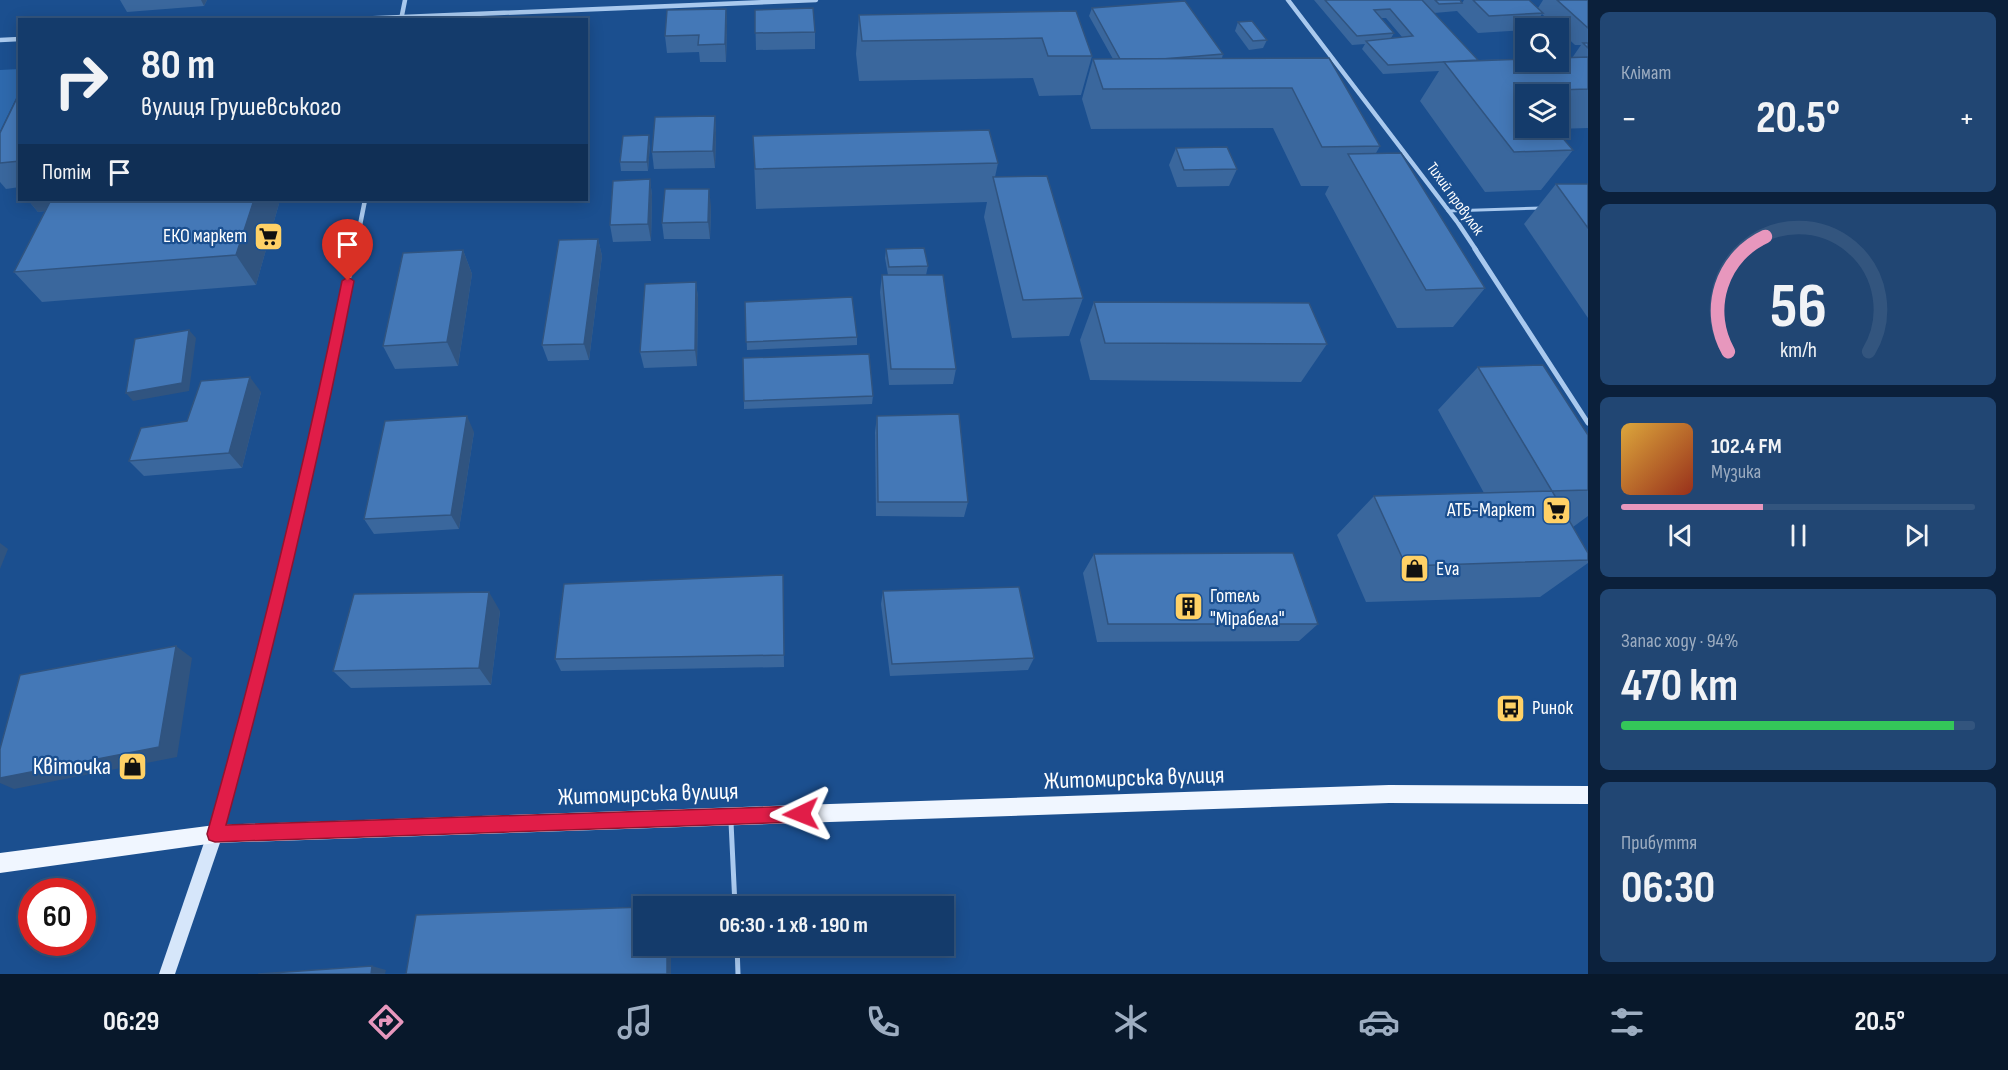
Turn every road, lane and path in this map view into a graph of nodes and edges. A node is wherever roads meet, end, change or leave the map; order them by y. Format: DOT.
graph roads {
  1 [pos="405,0"];
  2 [pos="816,0"];
  3 [pos="1288,0"];
  4 [pos="402,17"];
  5 [pos="378,18"];
  6 [pos="18,39"];
  7 [pos="0,40"];
  8 [pos="365,201"];
  9 [pos="1553,207"];
  10 [pos="1448,212"];
  11 [pos="1588,423"];
  12 [pos="1588,795"];
  13 [pos="731,816"];
  14 [pos="215,834"];
  15 [pos="0,864"];
  16 [pos="735,896"];
  17 [pos="737,956"];
  18 [pos="167,974"];
  19 [pos="738,974"];
  1 -- 4 [label="street"];
  2 -- 4 [label="street"];
  3 -- 10 [label="street, Тихий провулок"];
  4 -- 5 [label="street"];
  6 -- 7 [label="street"];
  8 -- 14 [label="street"];
  9 -- 10 [label="lane"];
  10 -- 11 [label="street, Тихий провулок"];
  12 -- 13 [label="main road, Житомирська вулиця"];
  13 -- 14 [label="main road, Житомирська вулиця"];
  13 -- 16 [label="lane"];
  14 -- 15 [label="main road, Житомирська вулиця"];
  14 -- 18 [label="main road"];
  17 -- 19 [label="lane"];
}
